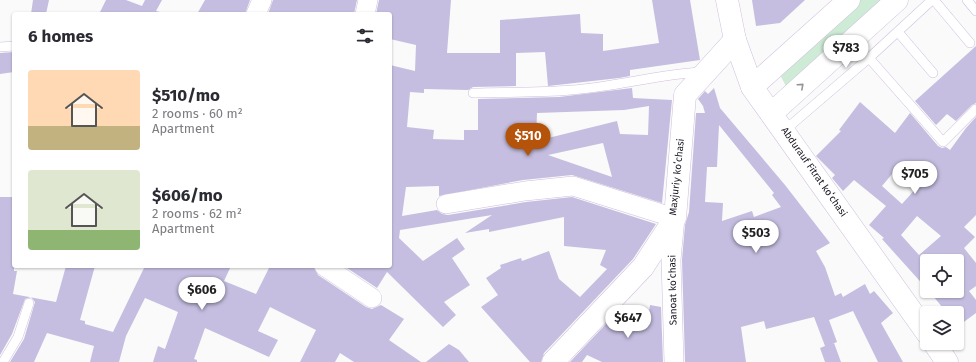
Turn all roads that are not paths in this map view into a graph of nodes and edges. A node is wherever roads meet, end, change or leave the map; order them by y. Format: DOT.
graph roads {
  1 [pos="262,0"];
  2 [pos="368,0"];
  3 [pos="727,0"];
  4 [pos="849,0"];
  5 [pos="897,0"];
  6 [pos="933,0"];
  7 [pos="967,0"];
  8 [pos="976,11"];
  9 [pos="257,12"];
  10 [pos="365,12"];
  11 [pos="898,32"];
  12 [pos="735,40"];
  13 [pos="970,43"];
  14 [pos="12,46"];
  15 [pos="0,47"];
  16 [pos="869,58"];
  17 [pos="706,72"];
  18 [pos="933,73"];
  19 [pos="752,87"];
  20 [pos="473,93"];
  21 [pos="976,109"];
  22 [pos="772,112"];
  23 [pos="785,130"];
  24 [pos="446,204"];
  25 [pos="675,218"];
  26 [pos="327,268"];
  27 [pos="372,298"];
  28 [pos="29,303"];
  29 [pos="920,323"];
  30 [pos="939,350"];
  31 [pos="3,362"];
  32 [pos="553,362"];
  33 [pos="674,362"];
  34 [pos="947,362"];
  1 -- 9 [label="street"];
  2 -- 10 [label="street"];
  3 -- 12 [label="main road, Abdurauf Fitrat koʻchasi"];
  4 -- 19 [label="main road"];
  22 -- 5 [label="main road, one-way"];
  6 -- 11 [label="lane"];
  6 -- 13 [label="lane"];
  7 -- 8 [label="lane"];
  11 -- 16 [label="lane"];
  11 -- 18 [label="lane"];
  12 -- 17 [label="main road, Maxjuriy koʻchasi"];
  12 -- 19 [label="main road, Abdurauf Fitrat koʻchasi"];
  14 -- 15 [label="lane"];
  16 -- 21 [label="lane"];
  16 -- 23 [label="lane"];
  17 -- 20 [label="lane"];
  17 -- 25 [label="main road, Maxjuriy koʻchasi"];
  19 -- 22 [label="main road, Abdurauf Fitrat koʻchasi"];
  22 -- 23 [label="main road, Abdurauf Fitrat koʻchasi"];
  23 -- 29 [label="main road, Abdurauf Fitrat koʻchasi"];
  24 -- 25 [label="street"];
  25 -- 32 [label="main road, Maxjuriy koʻchasi"];
  25 -- 33 [label="street, Sanoat koʻchasi"];
  26 -- 27 [label="street"];
  28 -- 31 [label="lane"];
  30 -- 34 [label="main road"];
}
